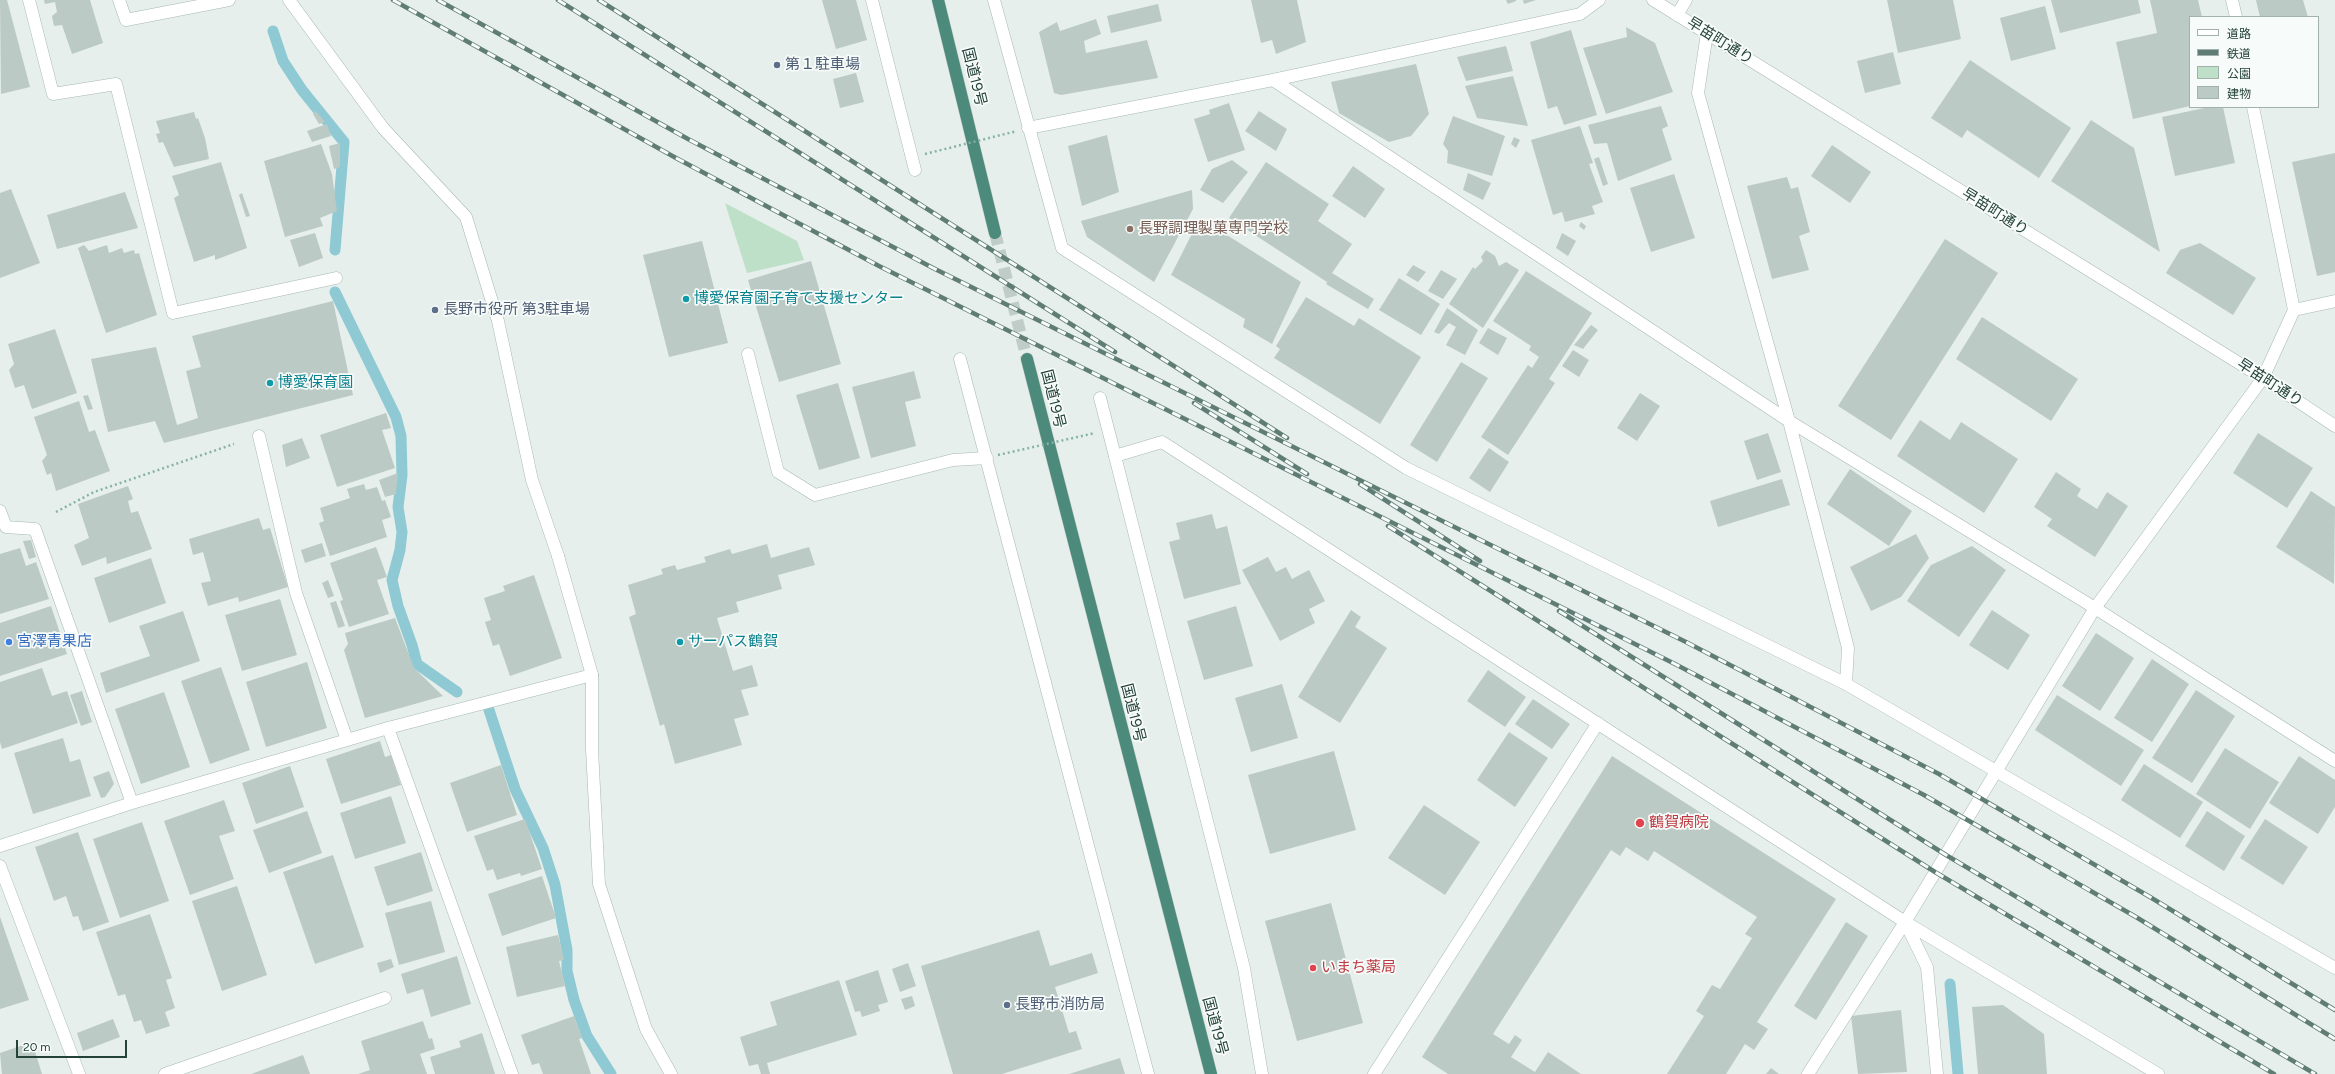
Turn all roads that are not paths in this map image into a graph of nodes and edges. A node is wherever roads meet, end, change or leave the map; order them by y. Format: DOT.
graph roads {
  1 [pos="29,0"];
  2 [pos="119,0"];
  3 [pos="228,0"];
  4 [pos="289,0"];
  5 [pos="872,0"];
  6 [pos="938,0"];
  7 [pos="994,0"];
  8 [pos="1599,0"];
  9 [pos="1653,0"];
  10 [pos="1685,0"];
  11 [pos="2232,0"];
  12 [pos="1677,15"];
  13 [pos="2236,16"];
  14 [pos="1707,33"];
  15 [pos="1273,80"];
  16 [pos="2253,108"];
  17 [pos="1022,129"];
  18 [pos="915,170"];
  19 [pos="995,233"];
  20 [pos="336,278"];
  21 [pos="2335,301"];
  22 [pos="2294,310"];
  23 [pos="748,354"];
  24 [pos="960,359"];
  25 [pos="1027,359"];
  26 [pos="2263,378"];
  27 [pos="1100,398"];
  28 [pos="1789,421"];
  29 [pos="2335,426"];
  30 [pos="259,436"];
  31 [pos="1115,456"];
  32 [pos="987,458"];
  33 [pos="0,511"];
  34 [pos="2095,608"];
  35 [pos="592,675"];
  36 [pos="1846,684"];
  37 [pos="1598,723"];
  38 [pos="388,728"];
  39 [pos="347,740"];
  40 [pos="2335,761"];
  41 [pos="1995,771"];
  42 [pos="132,803"];
  43 [pos="0,846"];
  44 [pos="0,866"];
  45 [pos="5,895"];
  46 [pos="1905,922"];
  47 [pos="2335,968"];
  48 [pos="385,998"];
  49 [pos="79,1074"];
  50 [pos="165,1074"];
  51 [pos="512,1074"];
  52 [pos="671,1074"];
  53 [pos="1148,1074"];
  54 [pos="1211,1074"];
  55 [pos="1262,1074"];
  56 [pos="1374,1074"];
  57 [pos="1808,1074"];
  58 [pos="1938,1074"];
  59 [pos="2158,1074"];
  1 -- 20 [label="street"];
  2 -- 3 [label="street"];
  4 -- 35 [label="street"];
  5 -- 18 [label="street"];
  6 -- 19 [label="highway, 国道19号"];
  7 -- 17 [label="street"];
  8 -- 15 [label="street"];
  9 -- 12 [label="street, 早苗町通り"];
  10 -- 12 [label="street"];
  11 -- 13 [label="street"];
  12 -- 14 [label="street, 早苗町通り"];
  14 -- 26 [label="street, 早苗町通り"];
  14 -- 28 [label="street"];
  15 -- 17 [label="street"];
  15 -- 28 [label="street"];
  16 -- 22 [label="street"];
  17 -- 36 [label="street"];
  21 -- 22 [label="street"];
  22 -- 26 [label="street"];
  23 -- 32 [label="street"];
  24 -- 32 [label="street"];
  25 -- 54 [label="highway, 国道19号"];
  26 -- 29 [label="street, 早苗町通り"];
  26 -- 34 [label="street"];
  27 -- 31 [label="street"];
  28 -- 34 [label="street"];
  28 -- 36 [label="street"];
  30 -- 39 [label="street"];
  31 -- 37 [label="street"];
  31 -- 55 [label="street"];
  32 -- 53 [label="street"];
  33 -- 42 [label="street"];
  34 -- 40 [label="street"];
  34 -- 41 [label="street"];
  35 -- 38 [label="street"];
  35 -- 52 [label="street"];
  36 -- 41 [label="street"];
  37 -- 46 [label="street"];
  37 -- 56 [label="street"];
  38 -- 39 [label="street"];
  38 -- 51 [label="street"];
  39 -- 42 [label="street"];
  41 -- 46 [label="street"];
  41 -- 47 [label="street"];
  42 -- 43 [label="street"];
  44 -- 45 [label="street"];
  45 -- 49 [label="street"];
  46 -- 57 [label="street"];
  46 -- 58 [label="street"];
  46 -- 59 [label="street"];
  48 -- 50 [label="street"];
}
